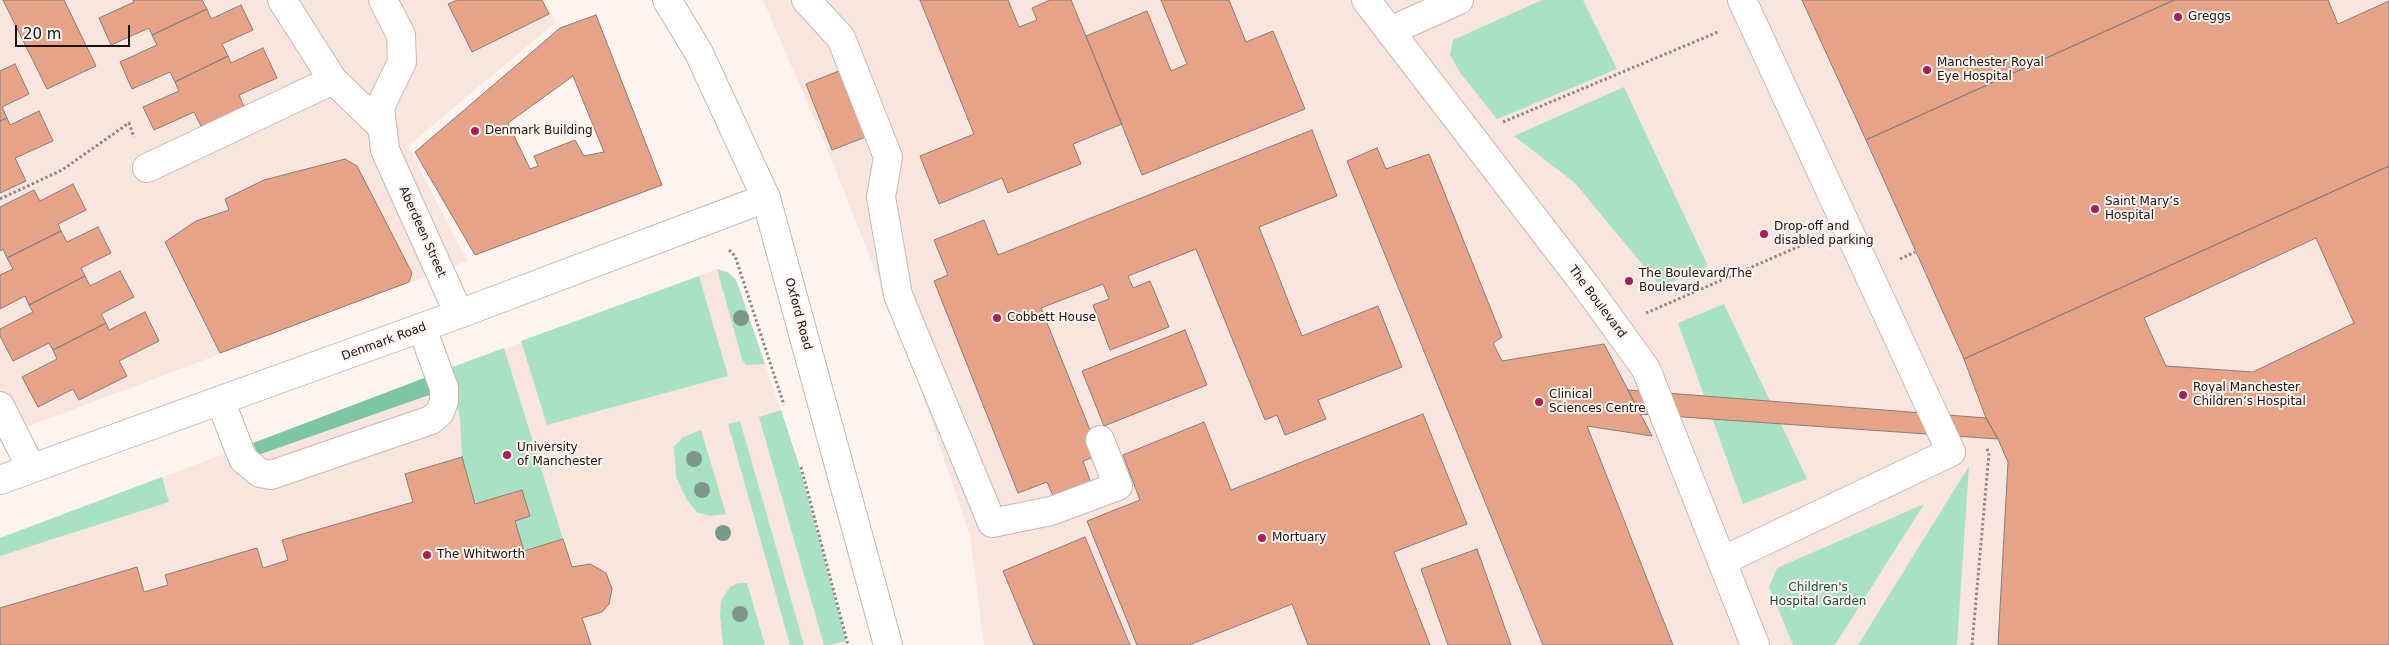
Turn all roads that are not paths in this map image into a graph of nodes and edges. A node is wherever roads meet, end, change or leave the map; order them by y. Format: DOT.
graph roads {
  1 [pos="282,0"];
  2 [pos="383,0"];
  3 [pos="667,0"];
  4 [pos="806,0"];
  5 [pos="1366,0"];
  6 [pos="1459,0"];
  7 [pos="1746,9"];
  8 [pos="1390,31"];
  9 [pos="333,80"];
  10 [pos="384,138"];
  11 [pos="148,168"];
  12 [pos="766,198"];
  13 [pos="459,314"];
  14 [pos="422,328"];
  15 [pos="220,400"];
  16 [pos="0,406"];
  17 [pos="1100,440"];
  18 [pos="31,468"];
  19 [pos="0,480"];
  20 [pos="1722,561"];
  21 [pos="888,645"];
  22 [pos="1755,645"];
  1 -- 9 [label="street"];
  2 -- 10 [label="street"];
  3 -- 12 [label="street, Oxford Road"];
  4 -- 17 [label="street"];
  5 -- 8 [label="street, The Boulevard"];
  6 -- 8 [label="street"];
  7 -- 20 [label="street"];
  8 -- 20 [label="street, The Boulevard"];
  9 -- 10 [label="street"];
  9 -- 11 [label="street"];
  10 -- 13 [label="street, Aberdeen Street"];
  12 -- 13 [label="street, Denmark Road"];
  12 -- 21 [label="street, Oxford Road"];
  13 -- 14 [label="street, Denmark Road"];
  14 -- 15 [label="street, Denmark Road"];
  14 -- 15 [label="street"];
  15 -- 18 [label="street, Denmark Road"];
  16 -- 18 [label="street"];
  18 -- 19 [label="street, Denmark Road"];
  20 -- 22 [label="street, The Boulevard"];
}
